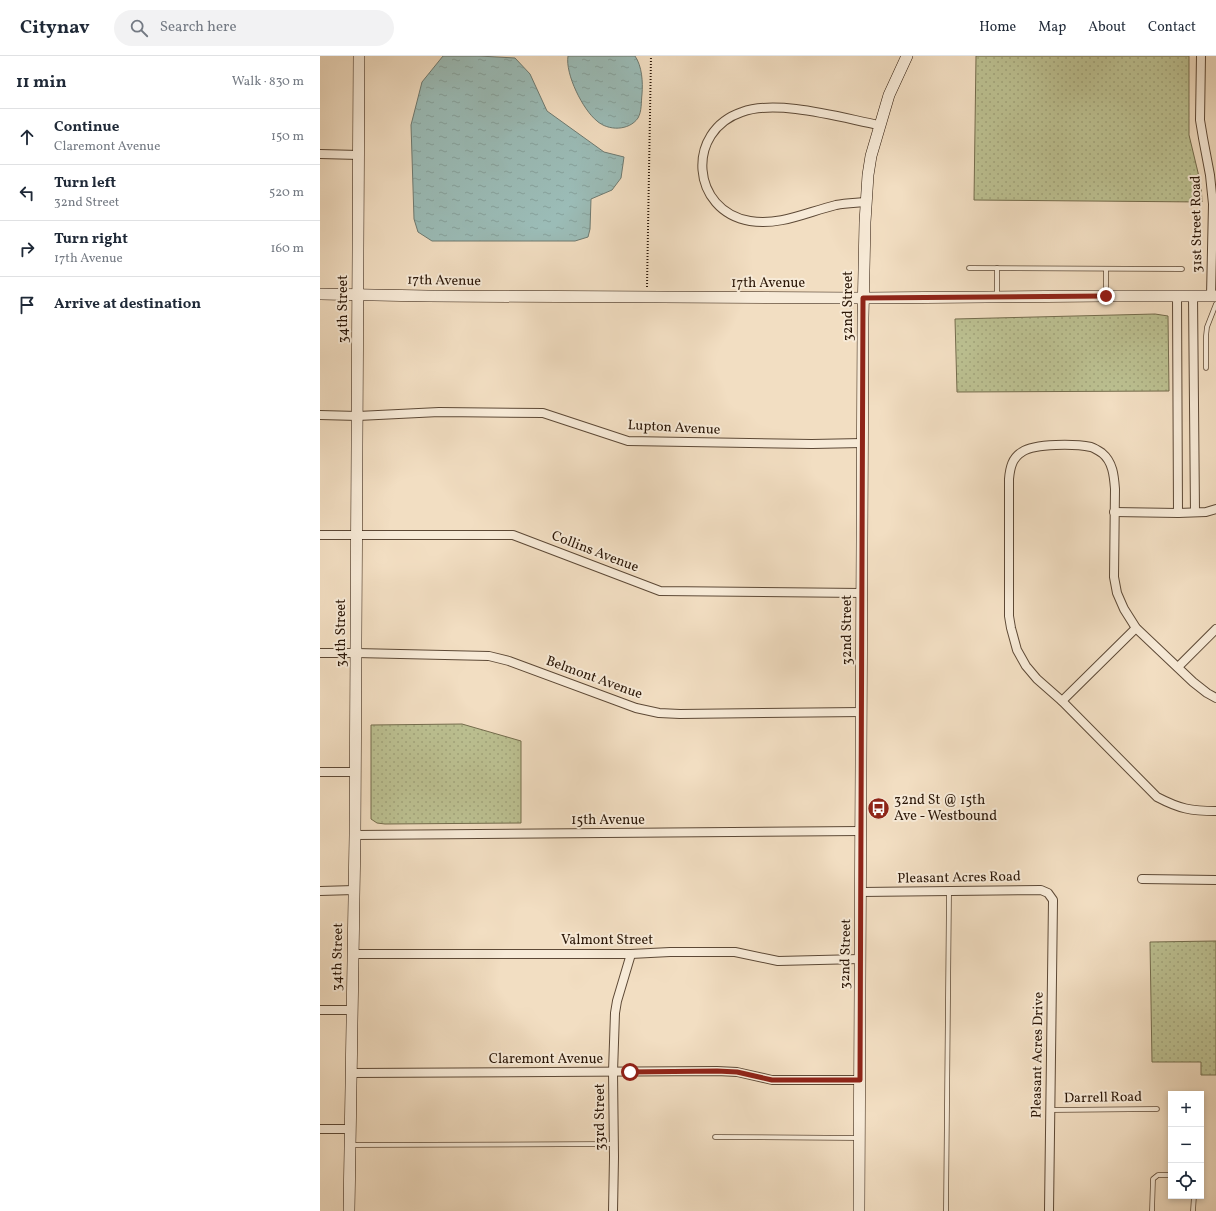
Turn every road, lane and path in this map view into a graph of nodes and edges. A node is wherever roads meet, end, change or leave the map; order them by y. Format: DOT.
graph roads {
  1 [pos="359,56"];
  2 [pos="651,56"];
  3 [pos="907,56"];
  4 [pos="1201,56"];
  5 [pos="879,126"];
  6 [pos="320,154"];
  7 [pos="359,155"];
  8 [pos="866,202"];
  9 [pos="1214,204"];
  10 [pos="1214,266"];
  11 [pos="970,268"];
  12 [pos="997,268"];
  13 [pos="1106,269"];
  14 [pos="1182,270"];
  15 [pos="320,294"];
  16 [pos="359,294"];
  17 [pos="1106,296"];
  18 [pos="1177,296"];
  19 [pos="1193,296"];
  20 [pos="647,297"];
  21 [pos="997,297"];
  22 [pos="863,298"];
  23 [pos="1214,298"];
  24 [pos="1206,368"];
  25 [pos="320,415"];
  26 [pos="358,416"];
  27 [pos="862,443"];
  28 [pos="1216,509"];
  29 [pos="1114,512"];
  30 [pos="1195,512"];
  31 [pos="1178,513"];
  32 [pos="320,535"];
  33 [pos="357,535"];
  34 [pos="862,593"];
  35 [pos="1136,628"];
  36 [pos="1216,629"];
  37 [pos="320,653"];
  38 [pos="356,653"];
  39 [pos="1178,667"];
  40 [pos="1216,698"];
  41 [pos="1062,701"];
  42 [pos="861,712"];
  43 [pos="320,772"];
  44 [pos="355,772"];
  45 [pos="1216,811"];
  46 [pos="861,831"];
  47 [pos="355,835"];
  48 [pos="1142,880"];
  49 [pos="1216,880"];
  50 [pos="354,890"];
  51 [pos="320,891"];
  52 [pos="861,892"];
  53 [pos="949,892"];
  54 [pos="1053,900"];
  55 [pos="353,954"];
  56 [pos="631,954"];
  57 [pos="860,959"];
  58 [pos="320,1010"];
  59 [pos="352,1010"];
  60 [pos="613,1072"];
  61 [pos="351,1073"];
  62 [pos="860,1080"];
  63 [pos="1157,1109"];
  64 [pos="1050,1110"];
  65 [pos="320,1129"];
  66 [pos="350,1129"];
  67 [pos="715,1137"];
  68 [pos="860,1138"];
  69 [pos="614,1144"];
  70 [pos="350,1145"];
  71 [pos="1168,1175"];
  72 [pos="1194,1199"];
  73 [pos="349,1211"];
  74 [pos="612,1211"];
  75 [pos="859,1211"];
  76 [pos="946,1211"];
  77 [pos="1049,1211"];
  78 [pos="1152,1211"];
  79 [pos="1194,1211"];
  1 -- 7 [label="street, 34th Street"];
  2 -- 20 [label="path"];
  3 -- 5 [label="street, 32nd Street"];
  4 -- 9 [label="street, 31st Street Road"];
  5 -- 8 [label="street, 32nd Street"];
  5 -- 8 [label="street"];
  6 -- 7 [label="street"];
  7 -- 16 [label="street, 34th Street"];
  8 -- 22 [label="street, 32nd Street"];
  9 -- 10 [label="street, 31st Street Road"];
  10 -- 23 [label="street, 31st Street Road"];
  11 -- 12 [label="lane"];
  12 -- 13 [label="lane"];
  12 -- 21 [label="lane"];
  13 -- 14 [label="lane"];
  13 -- 17 [label="lane"];
  15 -- 16 [label="street, 17th Avenue"];
  16 -- 20 [label="street, 17th Avenue"];
  16 -- 26 [label="street, 34th Street"];
  17 -- 18 [label="street, 17th Avenue"];
  17 -- 21 [label="street, 17th Avenue"];
  18 -- 19 [label="street, 17th Avenue"];
  18 -- 31 [label="street"];
  19 -- 23 [label="street, 17th Avenue"];
  19 -- 30 [label="street"];
  20 -- 22 [label="street, 17th Avenue"];
  21 -- 22 [label="street, 17th Avenue"];
  22 -- 27 [label="street, 32nd Street"];
  23 -- 24 [label="lane"];
  25 -- 26 [label="street, Lupton Avenue"];
  26 -- 27 [label="street, Lupton Avenue"];
  26 -- 33 [label="street, 34th Street"];
  27 -- 34 [label="street, 32nd Street"];
  28 -- 30 [label="street"];
  29 -- 31 [label="street"];
  29 -- 35 [label="street"];
  29 -- 41 [label="street"];
  30 -- 31 [label="street"];
  32 -- 33 [label="street, Collins Avenue"];
  33 -- 34 [label="street, Collins Avenue"];
  33 -- 38 [label="street, 34th Street"];
  34 -- 42 [label="street, 32nd Street"];
  35 -- 39 [label="street"];
  35 -- 41 [label="street"];
  36 -- 39 [label="street"];
  37 -- 38 [label="street, Belmont Avenue"];
  38 -- 42 [label="street, Belmont Avenue"];
  38 -- 44 [label="street, 34th Street"];
  39 -- 40 [label="street"];
  41 -- 45 [label="street"];
  42 -- 46 [label="street, 32nd Street"];
  43 -- 44 [label="street"];
  44 -- 47 [label="street, 34th Street"];
  46 -- 47 [label="street, 15th Avenue"];
  46 -- 52 [label="street, 32nd Street"];
  47 -- 50 [label="street, 34th Street"];
  48 -- 49 [label="street"];
  50 -- 51 [label="street"];
  50 -- 55 [label="street, 34th Street"];
  52 -- 53 [label="street, Pleasant Acres Road"];
  52 -- 57 [label="street, 32nd Street"];
  53 -- 54 [label="street, Pleasant Acres Road"];
  53 -- 76 [label="lane"];
  54 -- 64 [label="street, Pleasant Acres Drive"];
  55 -- 56 [label="street, Valmont Street"];
  55 -- 59 [label="street, 34th Street"];
  56 -- 57 [label="street, Valmont Street"];
  56 -- 60 [label="street, 33rd Street"];
  57 -- 62 [label="street, 32nd Street"];
  58 -- 59 [label="street"];
  59 -- 61 [label="street, 34th Street"];
  60 -- 61 [label="street, Claremont Avenue"];
  60 -- 62 [label="street, Claremont Avenue"];
  60 -- 69 [label="street, 33rd Street"];
  61 -- 66 [label="street, 34th Street"];
  62 -- 68 [label="street, 32nd Street"];
  63 -- 64 [label="lane, Darrell Road"];
  64 -- 77 [label="street, Pleasant Acres Drive"];
  65 -- 66 [label="street"];
  66 -- 70 [label="street, 34th Street"];
  67 -- 68 [label="lane"];
  68 -- 75 [label="street, 32nd Street"];
  69 -- 70 [label="lane"];
  69 -- 74 [label="street, 33rd Street"];
  70 -- 73 [label="street, 34th Street"];
  71 -- 78 [label="lane"];
  72 -- 79 [label="lane"];
}
